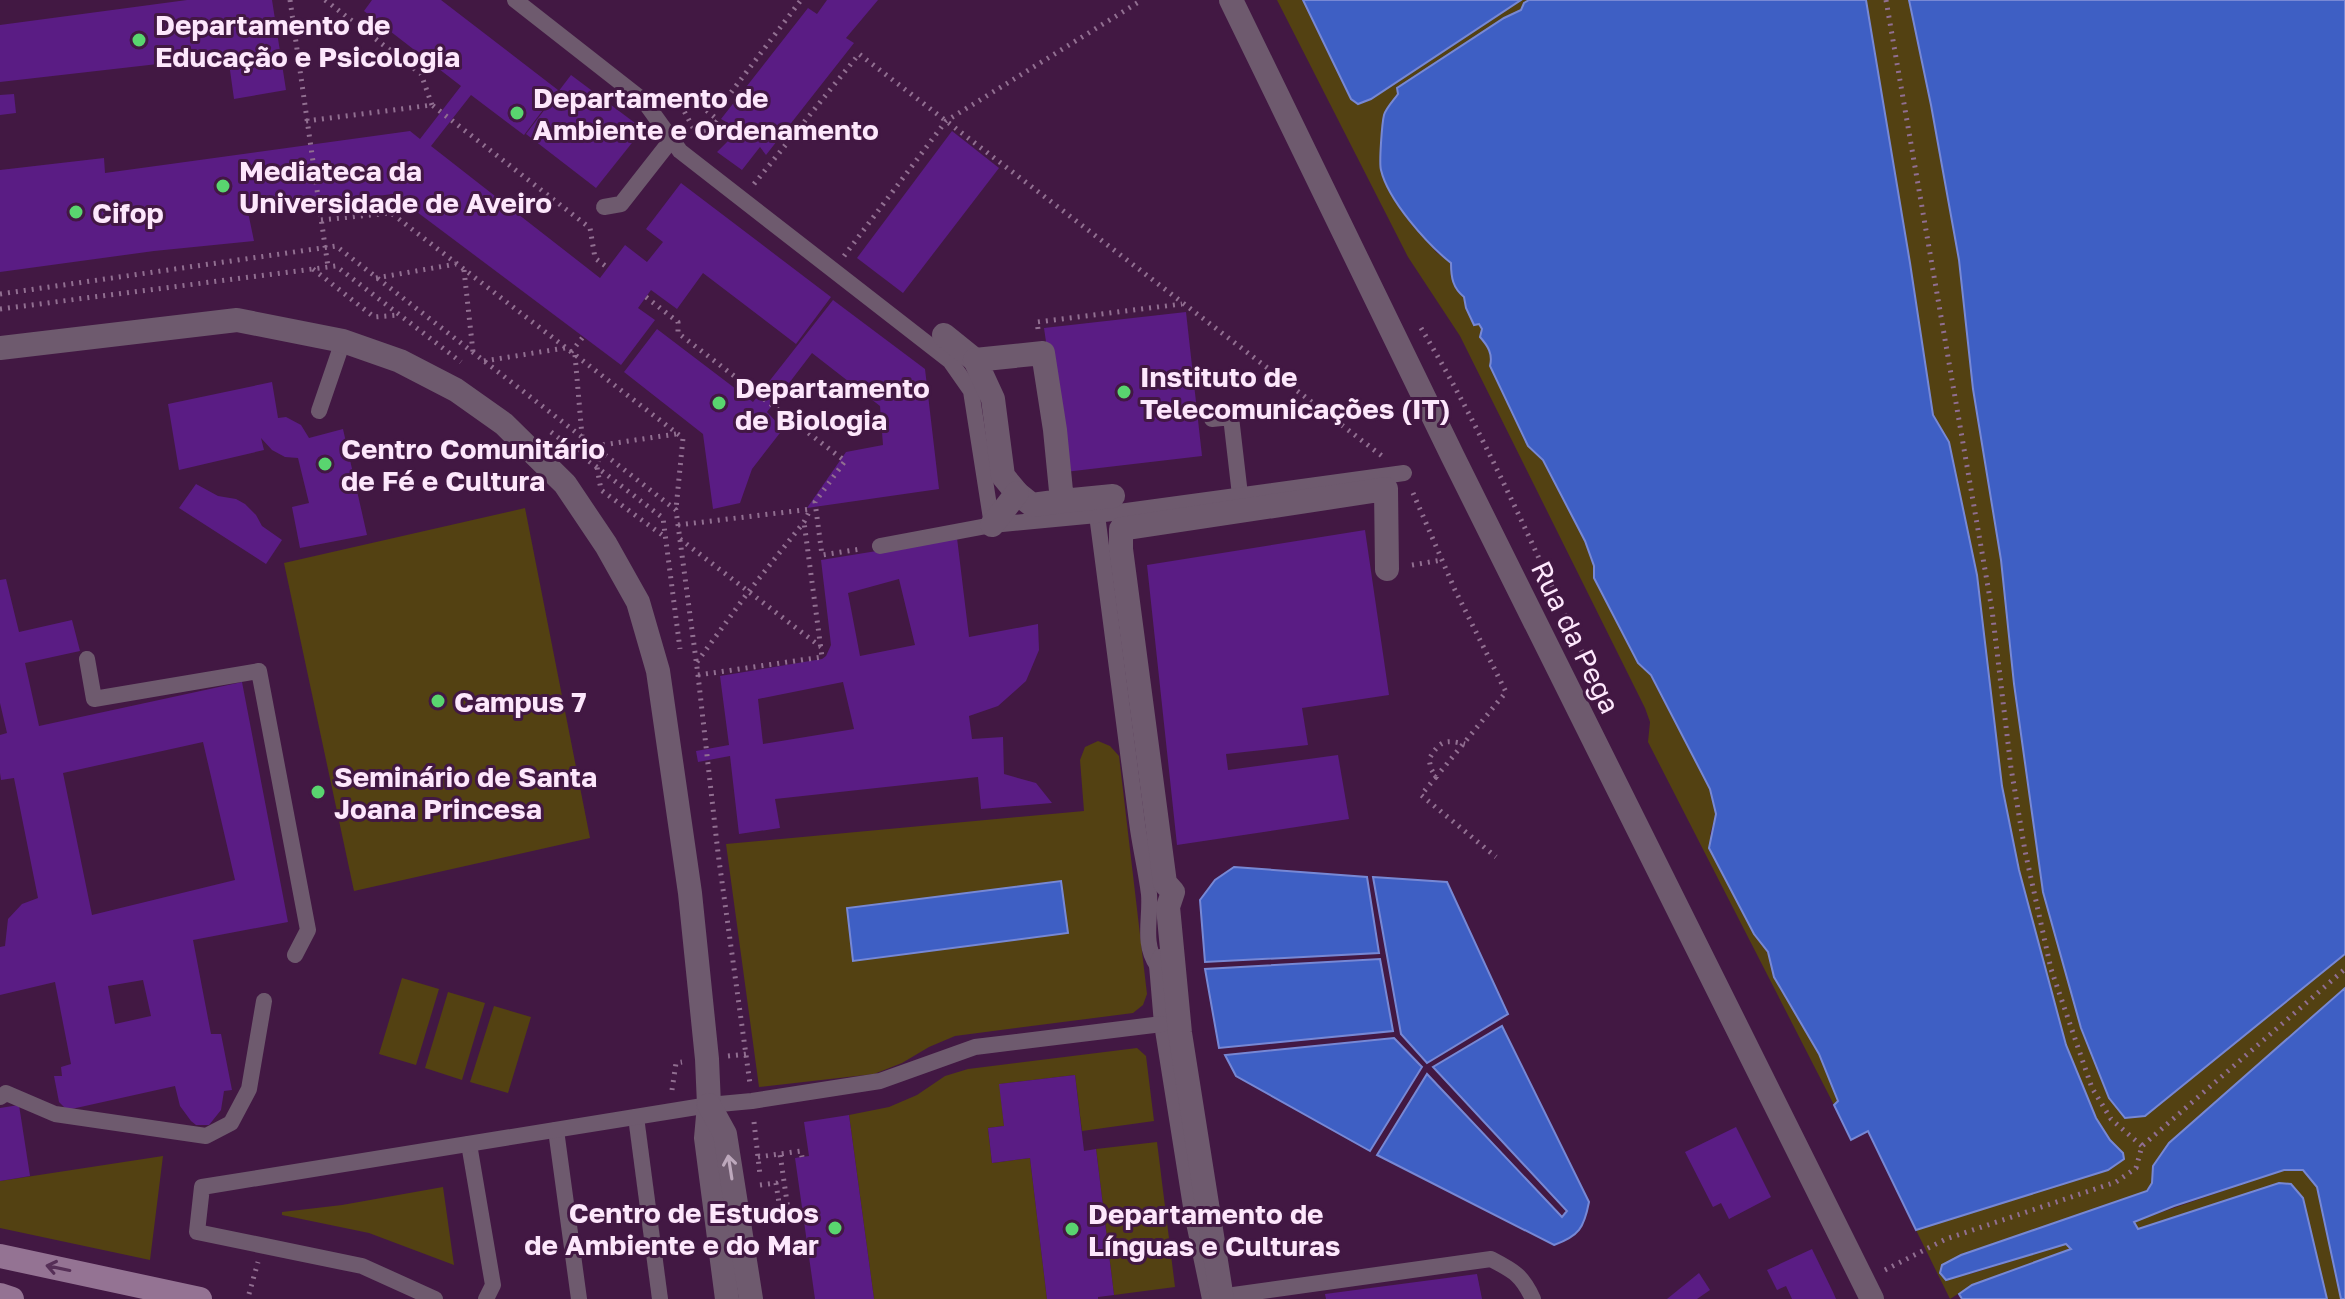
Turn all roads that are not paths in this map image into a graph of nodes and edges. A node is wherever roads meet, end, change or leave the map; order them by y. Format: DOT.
graph roads {
  1 [pos="515,0"];
  2 [pos="1231,0"];
  3 [pos="672,139"];
  4 [pos="604,207"];
  5 [pos="944,335"];
  6 [pos="343,341"];
  7 [pos="0,348"];
  8 [pos="975,360"];
  9 [pos="319,411"];
  10 [pos="1212,419"];
  11 [pos="1395,481"];
  12 [pos="1017,493"];
  13 [pos="1240,495"];
  14 [pos="1062,501"];
  15 [pos="1105,506"];
  16 [pos="992,525"];
  17 [pos="880,546"];
  18 [pos="1387,569"];
  19 [pos="87,659"];
  20 [pos="295,955"];
  21 [pos="264,1001"];
  22 [pos="1162,1024"];
  23 [pos="0,1097"];
  24 [pos="709,1105"];
  25 [pos="636,1117"];
  26 [pos="556,1130"];
  27 [pos="469,1144"];
  28 [pos="0,1256"];
  29 [pos="1867,1290"];
  30 [pos="0,1295"];
  31 [pos="1216,1298"];
  32 [pos="12,1299"];
  33 [pos="200,1299"];
  34 [pos="435,1299"];
  35 [pos="486,1299"];
  36 [pos="579,1299"];
  37 [pos="660,1299"];
  38 [pos="727,1299"];
  39 [pos="751,1299"];
  40 [pos="1533,1299"];
  1 -- 3 [label="lane"];
  2 -- 29 [label="street, Rua da Pega"];
  3 -- 4 [label="lane"];
  3 -- 16 [label="lane"];
  5 -- 8 [label="street"];
  6 -- 7 [label="street"];
  6 -- 9 [label="lane"];
  6 -- 24 [label="street"];
  8 -- 12 [label="street"];
  8 -- 14 [label="street"];
  10 -- 13 [label="lane"];
  11 -- 13 [label="lane"];
  11 -- 18 [label="street"];
  11 -- 31 [label="street"];
  12 -- 14 [label="street"];
  12 -- 16 [label="street"];
  13 -- 15 [label="lane"];
  14 -- 15 [label="street"];
  15 -- 16 [label="lane"];
  15 -- 22 [label="lane"];
  16 -- 17 [label="lane"];
  19 -- 20 [label="lane"];
  21 -- 23 [label="lane"];
  22 -- 24 [label="lane"];
  22 -- 31 [label="lane"];
  24 -- 25 [label="lane"];
  24 -- 38 [label="street"];
  39 -- 24 [label="street, one-way"];
  25 -- 26 [label="lane"];
  25 -- 37 [label="lane"];
  26 -- 27 [label="lane"];
  26 -- 36 [label="lane"];
  27 -- 34 [label="lane"];
  27 -- 35 [label="lane"];
  33 -- 28 [label="main road, one-way"];
  30 -- 32 [label="main road"];
  31 -- 40 [label="lane"];
}
